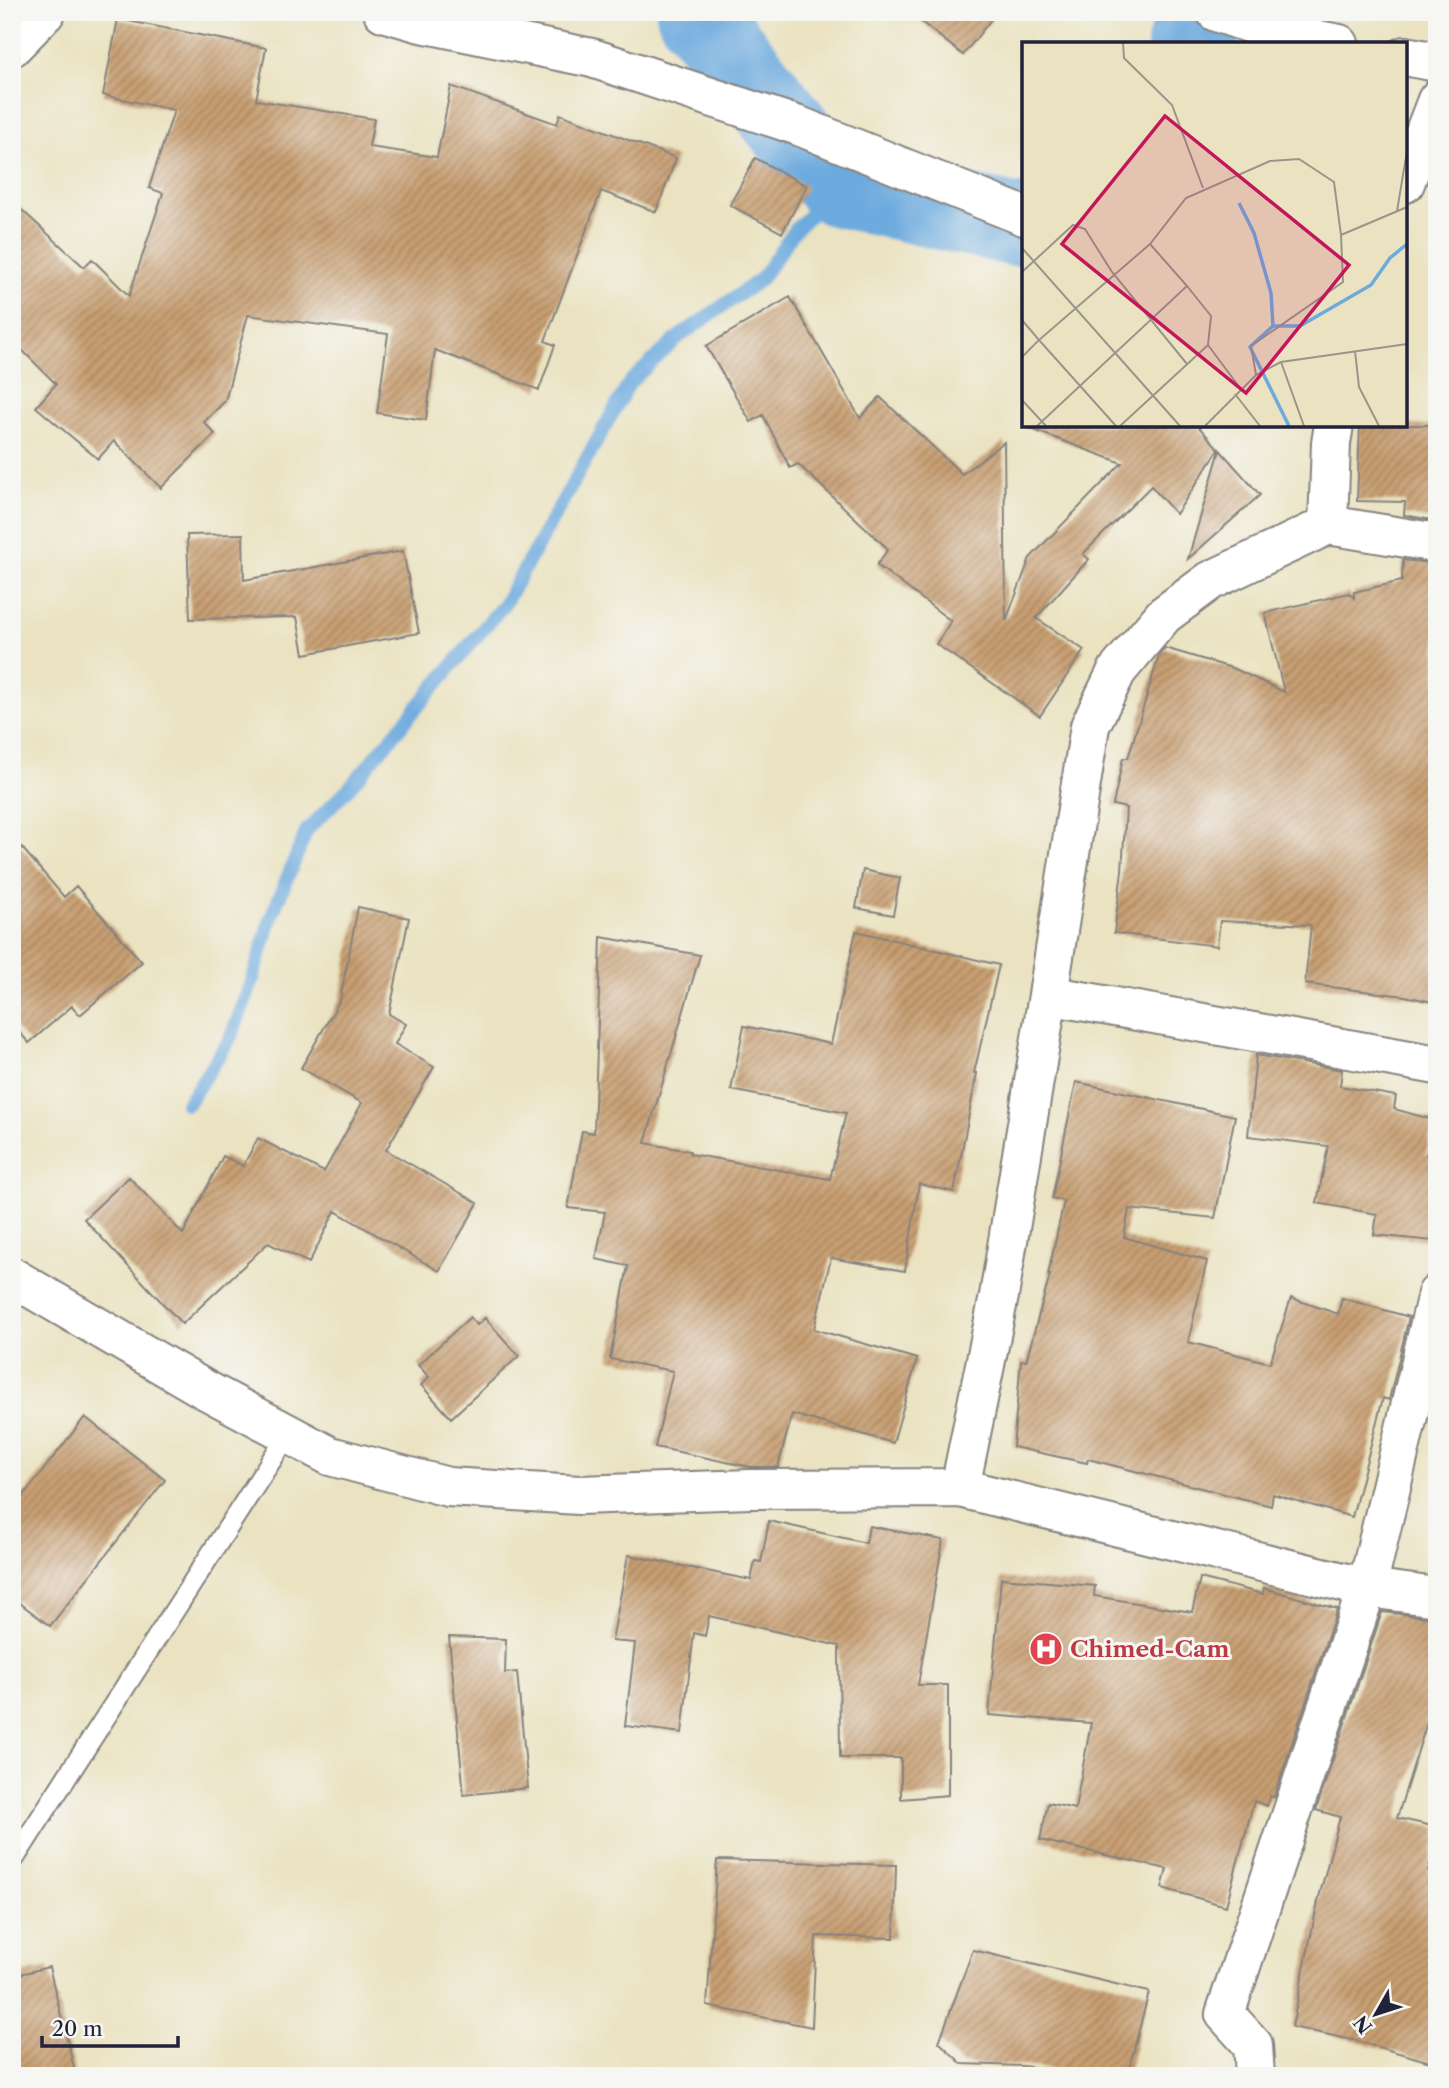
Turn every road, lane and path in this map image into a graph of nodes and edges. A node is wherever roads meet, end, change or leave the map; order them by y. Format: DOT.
graph roads {
  1 [pos="46,12"];
  2 [pos="383,12"];
  3 [pos="1216,12"];
  4 [pos="1266,37"];
  5 [pos="1318,42"];
  6 [pos="12,47"];
  7 [pos="1407,56"];
  8 [pos="1437,62"];
  9 [pos="1437,100"];
  10 [pos="1407,178"];
  11 [pos="1022,215"];
  12 [pos="1334,427"];
  13 [pos="1328,525"];
  14 [pos="1437,543"];
  15 [pos="1048,995"];
  16 [pos="1437,1065"];
  17 [pos="12,1277"];
  18 [pos="1437,1294"];
  19 [pos="289,1433"];
  20 [pos="960,1488"];
  21 [pos="1367,1588"];
  22 [pos="1437,1597"];
  23 [pos="12,1862"];
  24 [pos="1255,2076"];
  1 -- 6 [label="street"];
  2 -- 11 [label="street"];
  3 -- 4 [label="street"];
  4 -- 5 [label="street"];
  7 -- 8 [label="street"];
  9 -- 10 [label="street"];
  12 -- 13 [label="street"];
  13 -- 14 [label="street"];
  13 -- 15 [label="street"];
  15 -- 16 [label="street"];
  15 -- 20 [label="street"];
  17 -- 19 [label="street"];
  18 -- 21 [label="street"];
  19 -- 20 [label="street"];
  19 -- 23 [label="lane"];
  20 -- 21 [label="street"];
  21 -- 22 [label="street"];
  21 -- 24 [label="street"];
}
